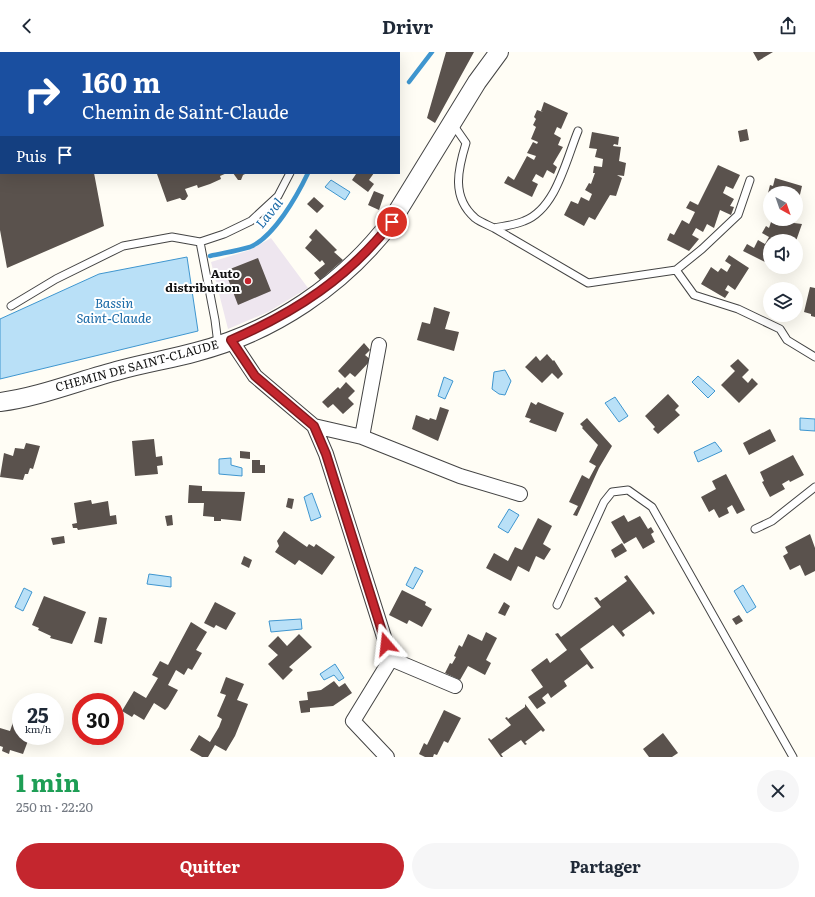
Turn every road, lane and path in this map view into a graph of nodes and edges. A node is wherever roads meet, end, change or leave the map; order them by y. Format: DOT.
graph roads {
  1 [pos="499,52"];
  2 [pos="452,123"];
  3 [pos="578,131"];
  4 [pos="289,174"];
  5 [pos="750,180"];
  6 [pos="494,228"];
  7 [pos="200,242"];
  8 [pos="676,270"];
  9 [pos="11,306"];
  10 [pos="225,342"];
  11 [pos="379,345"];
  12 [pos="815,357"];
  13 [pos="0,402"];
  14 [pos="314,426"];
  15 [pos="362,437"];
  16 [pos="815,487"];
  17 [pos="520,494"];
  18 [pos="755,529"];
  19 [pos="557,605"];
  20 [pos="391,659"];
  21 [pos="455,686"];
  22 [pos="387,757"];
  23 [pos="793,757"];
  1 -- 2 [label="street, CHEMIN DE SAINT-CLAUDE"];
  2 -- 6 [label="lane"];
  2 -- 10 [label="street, CHEMIN DE SAINT-CLAUDE"];
  3 -- 6 [label="lane"];
  4 -- 7 [label="lane"];
  5 -- 8 [label="lane"];
  6 -- 8 [label="lane"];
  7 -- 9 [label="lane"];
  7 -- 10 [label="lane"];
  8 -- 12 [label="lane"];
  10 -- 13 [label="street, CHEMIN DE SAINT-CLAUDE"];
  10 -- 14 [label="street"];
  11 -- 15 [label="street"];
  14 -- 15 [label="street"];
  14 -- 20 [label="street"];
  15 -- 17 [label="street"];
  16 -- 18 [label="lane"];
  19 -- 23 [label="lane"];
  20 -- 21 [label="street"];
  20 -- 22 [label="street"];
}
